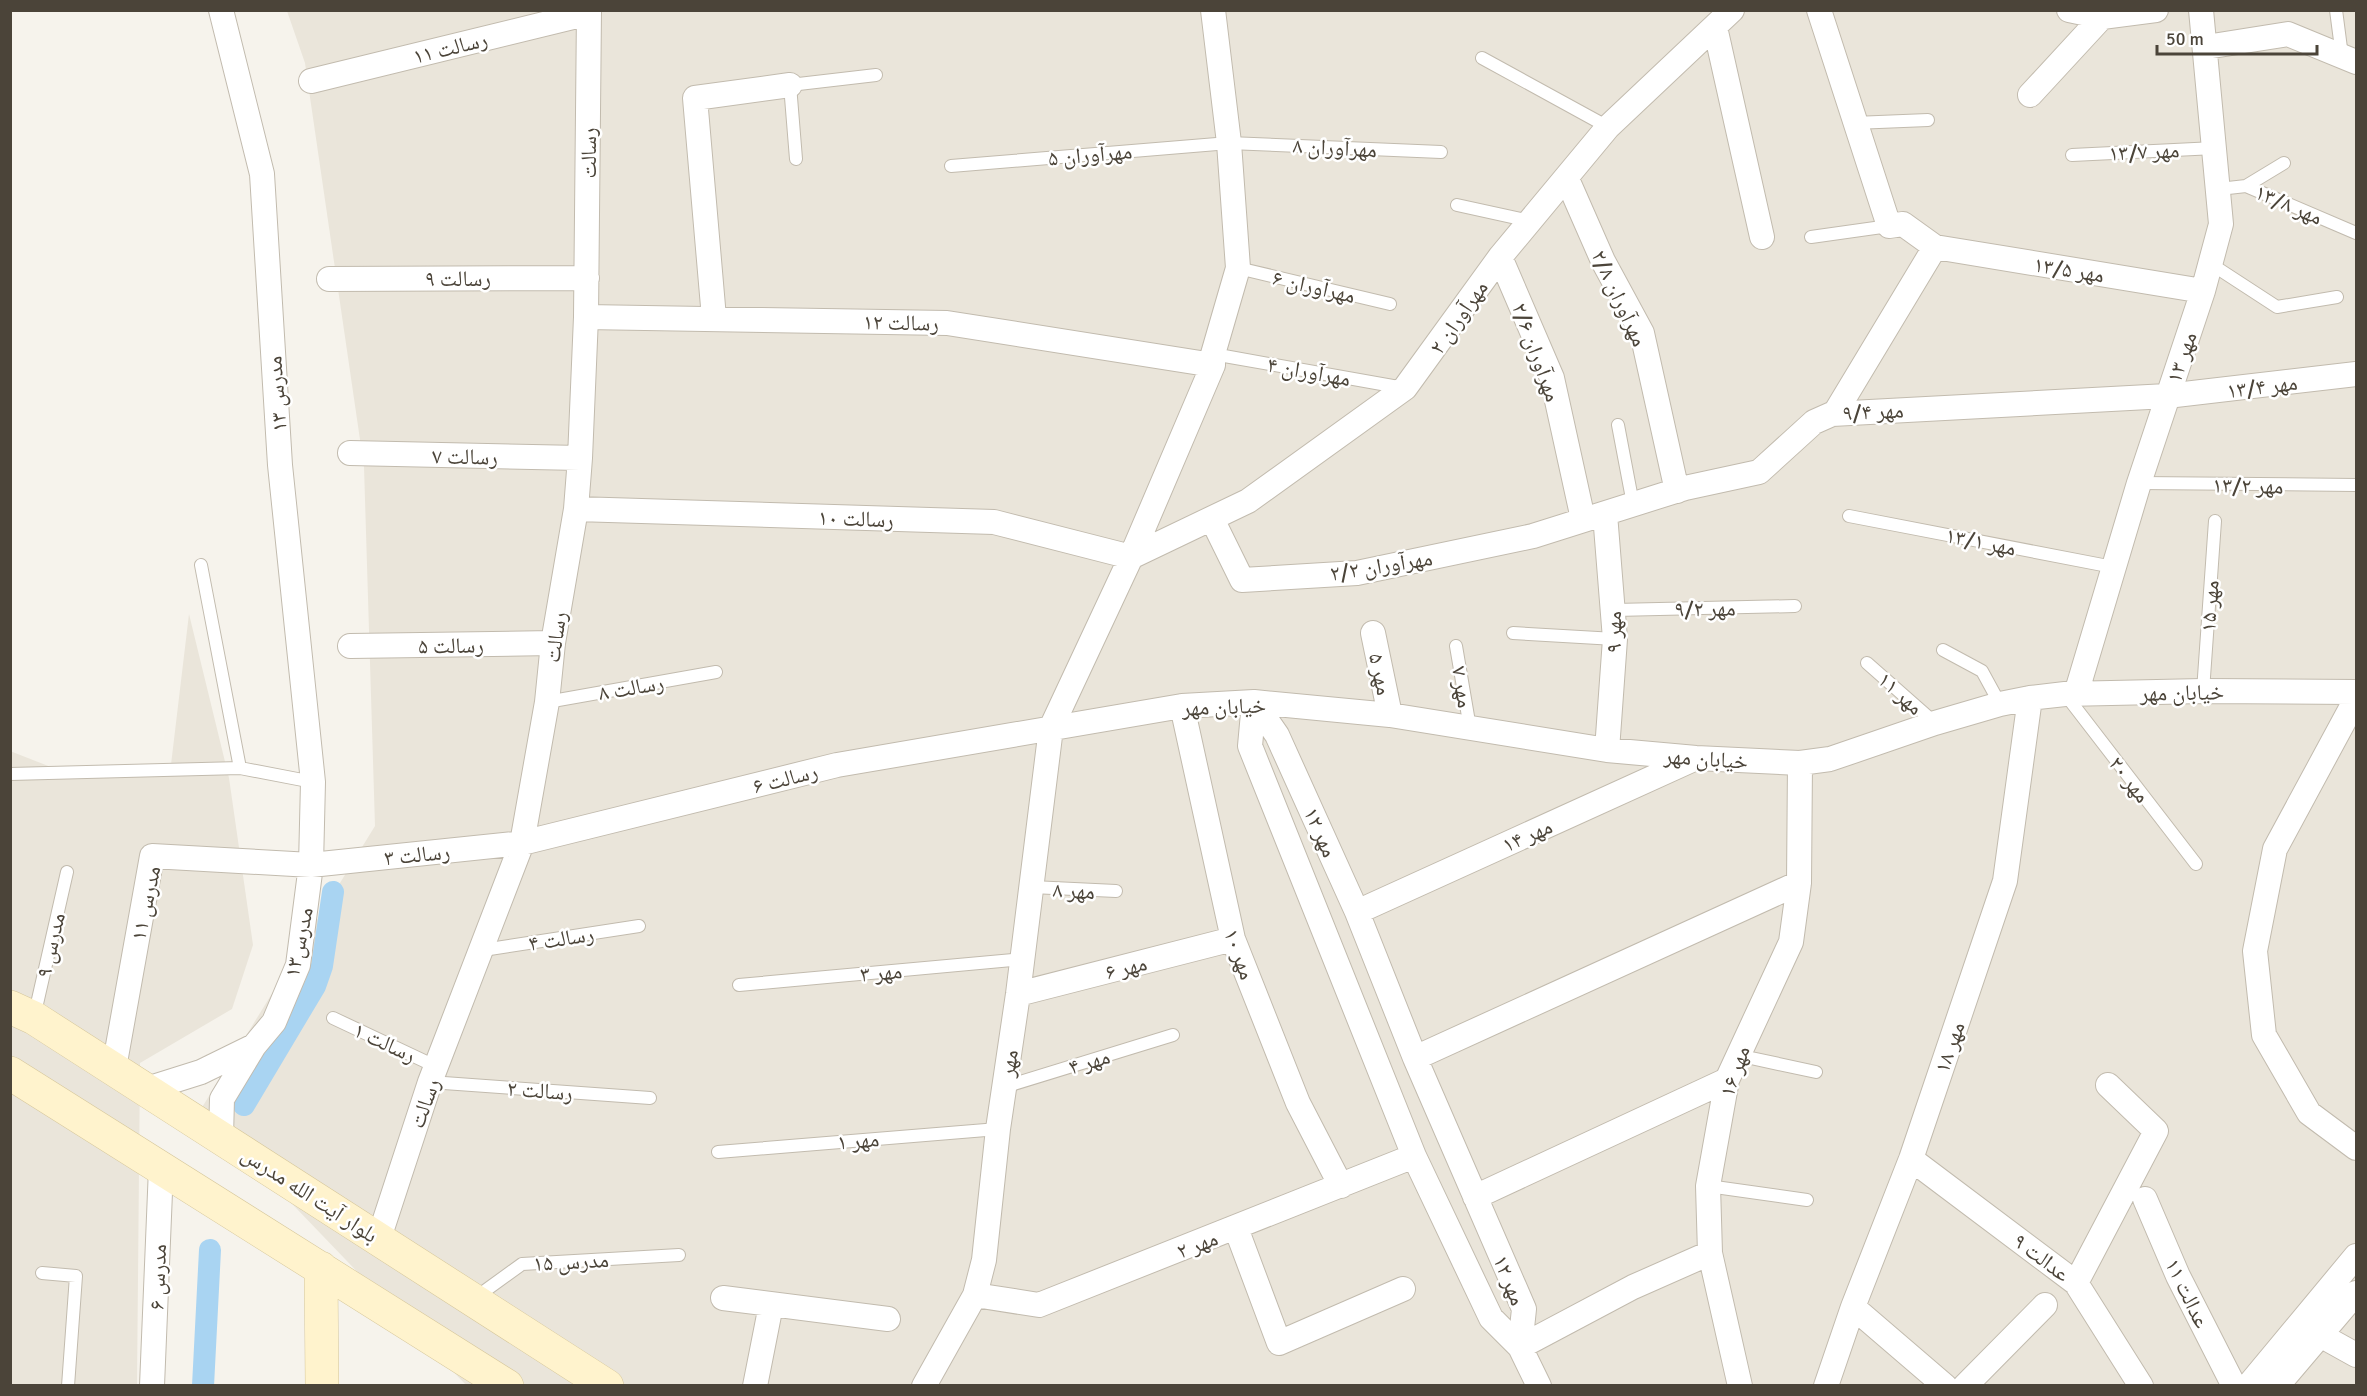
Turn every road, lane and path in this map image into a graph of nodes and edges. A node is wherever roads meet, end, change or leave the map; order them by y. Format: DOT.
graph roads {
  1 [pos="221,10"];
  2 [pos="1213,10"];
  3 [pos="1819,10"];
  4 [pos="2069,10"];
  5 [pos="2156,10"];
  6 [pos="2201,10"];
  7 [pos="2336,10"];
  8 [pos="589,12"];
  9 [pos="2102,17"];
  10 [pos="1723,19"];
  11 [pos="2206,47"];
  12 [pos="1482,58"];
  13 [pos="2349,59"];
  14 [pos="876,75"];
  15 [pos="310,81"];
  16 [pos="790,85"];
  17 [pos="2031,95"];
  18 [pos="1928,120"];
  19 [pos="1854,123"];
  20 [pos="1608,127"];
  21 [pos="1229,143"];
  22 [pos="2216,148"];
  23 [pos="1441,152"];
  24 [pos="2072,155"];
  25 [pos="796,159"];
  26 [pos="2284,164"];
  27 [pos="951,166"];
  28 [pos="1567,179"];
  29 [pos="2246,186"];
  30 [pos="2219,189"];
  31 [pos="1457,205"];
  32 [pos="1530,221"];
  33 [pos="1889,226"];
  34 [pos="2356,232"];
  35 [pos="1762,237"];
  36 [pos="1811,237"];
  37 [pos="1935,247"];
  38 [pos="1500,257"];
  39 [pos="2211,264"];
  40 [pos="1238,268"];
  41 [pos="587,278"];
  42 [pos="329,279"];
  43 [pos="2203,291"];
  44 [pos="2337,297"];
  45 [pos="1390,304"];
  46 [pos="586,317"];
  47 [pos="714,318"];
  48 [pos="1213,359"];
  49 [pos="2356,374"];
  50 [pos="1406,388"];
  51 [pos="2167,396"];
  52 [pos="1835,413"];
  53 [pos="1618,425"];
  54 [pos="350,453"];
  55 [pos="580,458"];
  56 [pos="2139,483"];
  57 [pos="2356,485"];
  58 [pos="1677,491"];
  59 [pos="1633,504"];
  60 [pos="576,509"];
  61 [pos="1594,516"];
  62 [pos="1849,516"];
  63 [pos="1212,519"];
  64 [pos="2216,521"];
  65 [pos="1131,557"];
  66 [pos="201,565"];
  67 [pos="2113,567"];
  68 [pos="1796,606"];
  69 [pos="1615,609"];
  70 [pos="1373,633"];
  71 [pos="1513,633"];
  72 [pos="1615,639"];
  73 [pos="553,643"];
  74 [pos="350,646"];
  75 [pos="1456,646"];
  76 [pos="1943,650"];
  77 [pos="1867,663"];
  78 [pos="716,672"];
  79 [pos="2203,691"];
  80 [pos="2356,692"];
  81 [pos="2070,694"];
  82 [pos="2030,698"];
  83 [pos="2356,699"];
  84 [pos="547,702"];
  85 [pos="1254,702"];
  86 [pos="2000,704"];
  87 [pos="1182,706"];
  88 [pos="1390,714"];
  89 [pos="1935,723"];
  90 [pos="1051,728"];
  91 [pos="1470,728"];
  92 [pos="1606,750"];
  93 [pos="1696,758"];
  94 [pos="1800,763"];
  95 [pos="240,768"];
  96 [pos="10,774"];
  97 [pos="313,782"];
  98 [pos="522,843"];
  99 [pos="311,864"];
  100 [pos="2196,864"];
  101 [pos="67,872"];
  102 [pos="1799,883"];
  103 [pos="1032,887"];
  104 [pos="1116,891"];
  105 [pos="1357,912"];
  106 [pos="639,926"];
  107 [pos="1233,939"];
  108 [pos="483,950"];
  109 [pos="1023,959"];
  110 [pos="739,985"];
  111 [pos="1018,994"];
  112 [pos="22,1012"];
  113 [pos="333,1018"];
  114 [pos="1173,1035"];
  115 [pos="254,1046"];
  116 [pos="1737,1055"];
  117 [pos="1415,1058"];
  118 [pos="114,1068"];
  119 [pos="10,1072"];
  120 [pos="1816,1072"];
  121 [pos="433,1074"];
  122 [pos="1727,1080"];
  123 [pos="2108,1085"];
  124 [pos="1004,1087"];
  125 [pos="147,1089"];
  126 [pos="1433,1097"];
  127 [pos="650,1098"];
  128 [pos="1396,1112"];
  129 [pos="998,1128"];
  130 [pos="221,1136"];
  131 [pos="2356,1148"];
  132 [pos="718,1152"];
  133 [pos="1414,1156"];
  134 [pos="1911,1159"];
  135 [pos="161,1168"];
  136 [pos="1341,1186"];
  137 [pos="1708,1186"];
  138 [pos="1476,1197"];
  139 [pos="2145,1199"];
  140 [pos="1807,1200"];
  141 [pos="1236,1228"];
  142 [pos="379,1238"];
  143 [pos="1710,1253"];
  144 [pos="679,1255"];
  145 [pos="2356,1256"];
  146 [pos="321,1268"];
  147 [pos="42,1273"];
  148 [pos="2076,1283"];
  149 [pos="1403,1289"];
  150 [pos="2356,1293"];
  151 [pos="975,1295"];
  152 [pos="723,1298"];
  153 [pos="473,1299"];
  154 [pos="771,1305"];
  155 [pos="2045,1305"];
  156 [pos="1852,1307"];
  157 [pos="888,1319"];
  158 [pos="2320,1335"];
  159 [pos="1520,1347"];
  160 [pos="2356,1355"];
  161 [pos="571,1375"];
  162 [pos="68,1386"];
  163 [pos="152,1386"];
  164 [pos="322,1386"];
  165 [pos="507,1386"];
  166 [pos="607,1386"];
  167 [pos="755,1386"];
  168 [pos="924,1386"];
  169 [pos="1539,1386"];
  170 [pos="1740,1386"];
  171 [pos="1826,1386"];
  172 [pos="1945,1386"];
  173 [pos="1965,1386"];
  174 [pos="2141,1386"];
  175 [pos="2234,1386"];
  176 [pos="2248,1386"];
  177 [pos="2277,1386"];
  1 -- 97 [label="street, مدرس ۱۳"];
  2 -- 21 [label="street"];
  3 -- 19 [label="street"];
  4 -- 9 [label="street"];
  5 -- 9 [label="street"];
  6 -- 11 [label="street, مهر ۱۳"];
  7 -- 13 [label="lane"];
  8 -- 15 [label="street, رسالت ۱۱"];
  8 -- 41 [label="street, رسالت"];
  9 -- 17 [label="street"];
  10 -- 20 [label="street, مهرآوران ۲"];
  10 -- 35 [label="street"];
  11 -- 13 [label="street"];
  11 -- 22 [label="street, مهر ۱۳"];
  12 -- 20 [label="lane"];
  14 -- 16 [label="lane"];
  16 -- 25 [label="lane"];
  16 -- 47 [label="street"];
  18 -- 19 [label="lane"];
  19 -- 33 [label="street"];
  20 -- 28 [label="street, مهرآوران ۲"];
  21 -- 23 [label="lane, مهرآوران ۸"];
  21 -- 27 [label="lane, مهرآوران ۵"];
  21 -- 40 [label="street"];
  22 -- 24 [label="lane, مهر ۱۳/۷"];
  22 -- 30 [label="street, مهر ۱۳"];
  26 -- 29 [label="lane"];
  28 -- 32 [label="street, مهرآوران ۲"];
  28 -- 58 [label="street, مهرآوران ۲/۸"];
  29 -- 30 [label="lane, مهر ۱۳/۸"];
  29 -- 34 [label="lane, مهر ۱۳/۸"];
  30 -- 39 [label="street, مهر ۱۳"];
  31 -- 32 [label="lane"];
  32 -- 38 [label="street, مهرآوران ۲"];
  33 -- 36 [label="lane"];
  33 -- 37 [label="street"];
  37 -- 43 [label="street, مهر ۱۳/۵"];
  37 -- 52 [label="street"];
  38 -- 50 [label="street, مهرآوران ۲"];
  38 -- 61 [label="street, مهرآوران ۲/۶"];
  39 -- 43 [label="street, مهر ۱۳"];
  39 -- 44 [label="lane"];
  40 -- 45 [label="lane, مهرآوران ۶"];
  40 -- 48 [label="street, مهر"];
  41 -- 42 [label="street, رسالت ۹"];
  41 -- 46 [label="street, رسالت"];
  43 -- 51 [label="street, مهر ۱۳"];
  46 -- 47 [label="street, رسالت ۱۲"];
  46 -- 55 [label="street, رسالت"];
  47 -- 48 [label="street, رسالت ۱۲"];
  48 -- 50 [label="lane, مهرآوران ۴"];
  48 -- 65 [label="street, مهر"];
  49 -- 51 [label="street, مهر ۱۳/۴"];
  50 -- 63 [label="street, مهرآوران ۲"];
  51 -- 52 [label="street, مهر ۹/۴"];
  51 -- 56 [label="street, مهر ۱۳"];
  52 -- 58 [label="street, مهر ۹/۴"];
  53 -- 59 [label="lane"];
  54 -- 55 [label="street, رسالت ۷"];
  55 -- 60 [label="street, رسالت"];
  56 -- 57 [label="lane, مهر ۱۳/۲"];
  56 -- 67 [label="street, مهر ۱۳"];
  58 -- 59 [label="street, مهر ۹/۴"];
  59 -- 61 [label="street, مهر ۹/۴"];
  60 -- 65 [label="street, رسالت ۱۰"];
  60 -- 73 [label="street, رسالت"];
  61 -- 63 [label="street, مهرآوران ۲/۲"];
  61 -- 69 [label="street, مهر ۹"];
  62 -- 67 [label="lane, مهر ۱۳/۱"];
  63 -- 65 [label="street, مهرآوران ۲"];
  64 -- 79 [label="lane, مهر ۱۵"];
  65 -- 90 [label="street, مهر"];
  66 -- 95 [label="lane"];
  67 -- 81 [label="street, مهر ۱۳"];
  68 -- 69 [label="lane, مهر ۹/۲"];
  69 -- 72 [label="street, مهر ۹"];
  70 -- 88 [label="street, مهر ۵"];
  71 -- 72 [label="lane"];
  72 -- 92 [label="street, مهر ۹"];
  73 -- 74 [label="street, رسالت ۵"];
  73 -- 84 [label="street, رسالت"];
  75 -- 91 [label="lane, مهر ۷"];
  76 -- 86 [label="lane"];
  77 -- 89 [label="lane, مهر ۱۱"];
  78 -- 84 [label="lane, رسالت ۸"];
  79 -- 80 [label="street, خیابان مهر"];
  79 -- 81 [label="street, خیابان مهر"];
  81 -- 82 [label="street, خیابان مهر"];
  81 -- 100 [label="lane, مهر ۲۰"];
  82 -- 86 [label="street, خیابان مهر"];
  82 -- 134 [label="street, مهر ۱۸"];
  83 -- 131 [label="street"];
  84 -- 98 [label="street, رسالت"];
  85 -- 87 [label="street, خیابان مهر"];
  85 -- 88 [label="street, خیابان مهر"];
  85 -- 105 [label="street, مهر ۱۲"];
  85 -- 128 [label="street, مهر ۱۲"];
  86 -- 89 [label="street, خیابان مهر"];
  87 -- 90 [label="street, خیابان مهر"];
  87 -- 107 [label="street, مهر ۱۰"];
  88 -- 91 [label="street, خیابان مهر"];
  89 -- 94 [label="street, خیابان مهر"];
  90 -- 98 [label="street, رسالت ۶"];
  90 -- 103 [label="street, مهر"];
  91 -- 92 [label="street, خیابان مهر"];
  92 -- 93 [label="street, خیابان مهر"];
  93 -- 94 [label="street, خیابان مهر"];
  93 -- 105 [label="street, مهر ۱۴"];
  94 -- 102 [label="street, مهر ۱۶"];
  95 -- 96 [label="lane"];
  95 -- 97 [label="lane"];
  97 -- 99 [label="street, مدرس ۱۳"];
  98 -- 99 [label="street, رسالت ۳"];
  98 -- 108 [label="street, رسالت"];
  99 -- 115 [label="street, مدرس۱۳"];
  99 -- 118 [label="street, مدرس ۱۱"];
  101 -- 112 [label="lane, مدرس ۹"];
  102 -- 116 [label="street, مهر ۱۶"];
  102 -- 117 [label="street"];
  103 -- 104 [label="lane, مهر ۸"];
  103 -- 109 [label="street, مهر"];
  105 -- 117 [label="street, مهر ۱۲"];
  106 -- 108 [label="lane, رسالت ۴"];
  107 -- 111 [label="street, مهر ۶"];
  107 -- 136 [label="street, مهر ۱۰"];
  108 -- 121 [label="street, رسالت"];
  109 -- 110 [label="lane, مهر ۳"];
  109 -- 111 [label="street, مهر"];
  111 -- 124 [label="street, مهر"];
  112 -- 118 [label="main road, بلوار آیت الله مدرس"];
  113 -- 121 [label="lane, رسالت ۱"];
  114 -- 124 [label="lane, مهر ۴"];
  115 -- 125 [label="street, مدرس۱۳"];
  115 -- 130 [label="street, مدرس۱۳"];
  116 -- 120 [label="lane"];
  116 -- 122 [label="street, مهر ۱۶"];
  117 -- 126 [label="street, مهر ۱۲"];
  118 -- 125 [label="main road, بلوار آیت الله مدرس"];
  119 -- 135 [label="main road"];
  121 -- 127 [label="lane, رسالت ۲"];
  121 -- 142 [label="street, رسالت"];
  122 -- 137 [label="street, مهر ۱۶"];
  122 -- 138 [label="street"];
  123 -- 148 [label="street"];
  124 -- 129 [label="street, مهر"];
  125 -- 130 [label="main road, بلوار آیت الله مدرس"];
  126 -- 128 [label="street"];
  126 -- 138 [label="street, مهر ۱۲"];
  128 -- 133 [label="street, مهر ۱۲"];
  129 -- 132 [label="lane, مهر ۱"];
  129 -- 151 [label="street, مهر"];
  130 -- 142 [label="main road, بلوار آیت الله مدرس"];
  133 -- 136 [label="street, مهر ۲"];
  133 -- 159 [label="street, مهر ۱۲"];
  134 -- 148 [label="street, عدالت ۹"];
  134 -- 156 [label="street, مهر ۱۸"];
  135 -- 146 [label="main road"];
  135 -- 163 [label="street, مدرس ۶"];
  136 -- 141 [label="street, مهر ۲"];
  137 -- 140 [label="lane"];
  137 -- 143 [label="street, مهر ۱۶"];
  138 -- 159 [label="street, مهر ۱۲"];
  139 -- 175 [label="street, عدالت ۱۱"];
  141 -- 149 [label="street"];
  141 -- 151 [label="street, مهر ۲"];
  142 -- 153 [label="main road, بلوار آیت الله مدرس"];
  143 -- 159 [label="street"];
  143 -- 170 [label="street, مهر ۱۶"];
  144 -- 153 [label="lane, مدرس ۱۵"];
  145 -- 176 [label="street"];
  146 -- 164 [label="main road"];
  146 -- 165 [label="main road"];
  147 -- 162 [label="lane"];
  148 -- 174 [label="street, عدالت ۹"];
  150 -- 158 [label="street"];
  151 -- 168 [label="street, مهر"];
  152 -- 154 [label="street"];
  153 -- 161 [label="main road, بلوار آیت الله مدرس"];
  154 -- 157 [label="street"];
  154 -- 167 [label="street"];
  155 -- 173 [label="street"];
  156 -- 171 [label="street, مهر ۱۸"];
  156 -- 172 [label="street"];
  158 -- 160 [label="street"];
  158 -- 177 [label="street"];
  159 -- 169 [label="street"];
  161 -- 166 [label="main road, بلوار آیت الله مدرس"];
}
